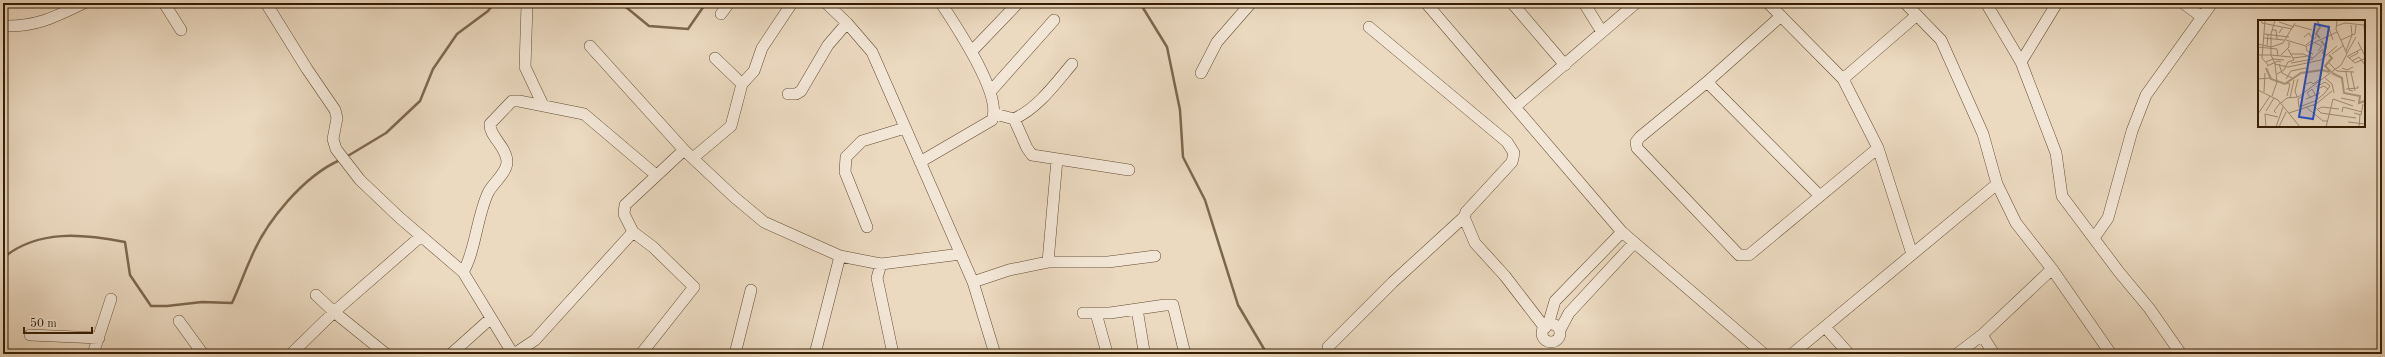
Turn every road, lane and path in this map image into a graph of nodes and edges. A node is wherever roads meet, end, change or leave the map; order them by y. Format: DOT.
graph roads {
  1 [pos="84,3"];
  2 [pos="164,3"];
  3 [pos="266,3"];
  4 [pos="729,3"];
  5 [pos="792,3"];
  6 [pos="826,3"];
  7 [pos="941,3"];
  8 [pos="1018,3"];
  9 [pos="1251,3"];
  10 [pos="1426,3"];
  11 [pos="1512,3"];
  12 [pos="1584,3"];
  13 [pos="1636,3"];
  14 [pos="1768,3"];
  15 [pos="1906,3"];
  16 [pos="1986,3"];
  17 [pos="2057,3"];
  18 [pos="2183,3"];
  19 [pos="2212,3"];
  20 [pos="527,5"];
  21 [pos="721,14"];
  22 [pos="1917,15"];
  23 [pos="1781,16"];
  24 [pos="2202,17"];
  25 [pos="1054,20"];
  26 [pos="847,23"];
  27 [pos="3,26"];
  28 [pos="1369,28"];
  29 [pos="181,30"];
  30 [pos="1602,32"];
  31 [pos="590,46"];
  32 [pos="972,51"];
  33 [pos="714,58"];
  34 [pos="2021,62"];
  35 [pos="1072,64"];
  36 [pos="1565,65"];
  37 [pos="1201,73"];
  38 [pos="1843,79"];
  39 [pos="1707,82"];
  40 [pos="742,84"];
  41 [pos="990,92"];
  42 [pos="788,94"];
  43 [pos="543,105"];
  44 [pos="1516,106"];
  45 [pos="995,114"];
  46 [pos="1014,119"];
  47 [pos="905,128"];
  48 [pos="1878,148"];
  49 [pos="684,150"];
  50 [pos="693,158"];
  51 [pos="1057,159"];
  52 [pos="920,162"];
  53 [pos="1129,170"];
  54 [pos="656,174"];
  55 [pos="1998,184"];
  56 [pos="1820,196"];
  57 [pos="1464,217"];
  58 [pos="867,227"];
  59 [pos="633,232"];
  60 [pos="1622,232"];
  61 [pos="420,237"];
  62 [pos="2094,238"];
  63 [pos="1634,243"];
  64 [pos="961,254"];
  65 [pos="1912,254"];
  66 [pos="840,256"];
  67 [pos="1155,256"];
  68 [pos="1048,262"];
  69 [pos="881,264"];
  70 [pos="2052,269"];
  71 [pos="463,272"];
  72 [pos="973,282"];
  73 [pos="751,290"];
  74 [pos="316,294"];
  75 [pos="111,299"];
  76 [pos="1137,309"];
  77 [pos="334,312"];
  78 [pos="1083,313"];
  79 [pos="1096,313"];
  80 [pos="490,319"];
  81 [pos="179,321"];
  82 [pos="1546,326"];
  83 [pos="1825,327"];
  84 [pos="1560,330"];
  85 [pos="30,335"];
  86 [pos="1982,335"];
  87 [pos="99,338"];
  88 [pos="1328,347"];
  89 [pos="1144,351"];
  90 [pos="290,353"];
  91 [pos="1107,353"];
  92 [pos="93,354"];
  93 [pos="203,354"];
  94 [pos="386,354"];
  95 [pos="451,354"];
  96 [pos="514,354"];
  97 [pos="641,354"];
  98 [pos="735,354"];
  99 [pos="815,354"];
  100 [pos="893,354"];
  101 [pos="995,354"];
  102 [pos="1185,354"];
  103 [pos="1764,354"];
  104 [pos="1792,354"];
  105 [pos="1849,354"];
  106 [pos="1957,354"];
  107 [pos="1994,354"];
  108 [pos="2110,354"];
  109 [pos="2181,354"];
  1 -- 27 [label="street"];
  2 -- 29 [label="street"];
  3 -- 61 [label="street"];
  4 -- 21 [label="street"];
  5 -- 40 [label="street"];
  6 -- 26 [label="street"];
  7 -- 32 [label="street"];
  8 -- 32 [label="street"];
  9 -- 37 [label="street"];
  10 -- 44 [label="street"];
  11 -- 36 [label="street"];
  12 -- 30 [label="street"];
  13 -- 30 [label="street"];
  14 -- 23 [label="street"];
  15 -- 22 [label="street"];
  16 -- 34 [label="street"];
  17 -- 34 [label="street"];
  18 -- 24 [label="street"];
  19 -- 24 [label="street"];
  20 -- 43 [label="street"];
  22 -- 38 [label="street"];
  22 -- 55 [label="street"];
  23 -- 38 [label="street"];
  23 -- 39 [label="street"];
  24 -- 62 [label="street"];
  25 -- 41 [label="street"];
  26 -- 42 [label="street"];
  26 -- 47 [label="street"];
  28 -- 57 [label="street"];
  30 -- 36 [label="street"];
  31 -- 49 [label="street"];
  32 -- 41 [label="street"];
  33 -- 40 [label="street"];
  34 -- 62 [label="street"];
  35 -- 46 [label="street"];
  36 -- 44 [label="street"];
  38 -- 48 [label="street"];
  39 -- 56 [label="street"];
  39 -- 56 [label="street"];
  40 -- 50 [label="street"];
  41 -- 45 [label="street"];
  43 -- 54 [label="street"];
  43 -- 71 [label="street"];
  44 -- 60 [label="street"];
  45 -- 46 [label="street"];
  45 -- 52 [label="street"];
  46 -- 51 [label="street"];
  47 -- 52 [label="street"];
  47 -- 58 [label="street"];
  48 -- 56 [label="street"];
  48 -- 65 [label="street"];
  49 -- 50 [label="street"];
  49 -- 54 [label="street"];
  50 -- 66 [label="street"];
  51 -- 53 [label="street"];
  51 -- 68 [label="street"];
  52 -- 64 [label="street"];
  54 -- 59 [label="street"];
  55 -- 65 [label="street"];
  55 -- 70 [label="street"];
  57 -- 82 [label="street"];
  57 -- 88 [label="street"];
  59 -- 96 [label="street"];
  59 -- 97 [label="street"];
  60 -- 63 [label="street"];
  60 -- 82 [label="street"];
  61 -- 71 [label="street"];
  61 -- 77 [label="street"];
  62 -- 109 [label="street"];
  63 -- 84 [label="street"];
  63 -- 103 [label="street"];
  64 -- 69 [label="street"];
  64 -- 72 [label="street"];
  65 -- 83 [label="street"];
  66 -- 69 [label="street"];
  66 -- 99 [label="street"];
  67 -- 68 [label="street"];
  68 -- 72 [label="street"];
  69 -- 100 [label="street"];
  70 -- 86 [label="street"];
  70 -- 108 [label="street"];
  71 -- 80 [label="street"];
  72 -- 101 [label="street"];
  73 -- 98 [label="street"];
  74 -- 77 [label="street"];
  75 -- 87 [label="street"];
  76 -- 79 [label="street"];
  76 -- 89 [label="street"];
  76 -- 102 [label="street"];
  77 -- 90 [label="street"];
  77 -- 94 [label="street"];
  78 -- 79 [label="street"];
  79 -- 91 [label="street"];
  80 -- 95 [label="street"];
  80 -- 96 [label="street"];
  81 -- 93 [label="street"];
  82 -- 84 [label="street"];
  82 -- 84 [label="street"];
  83 -- 104 [label="street"];
  83 -- 105 [label="street"];
  85 -- 87 [label="street"];
  86 -- 106 [label="street"];
  86 -- 107 [label="street"];
  87 -- 92 [label="street"];
}
